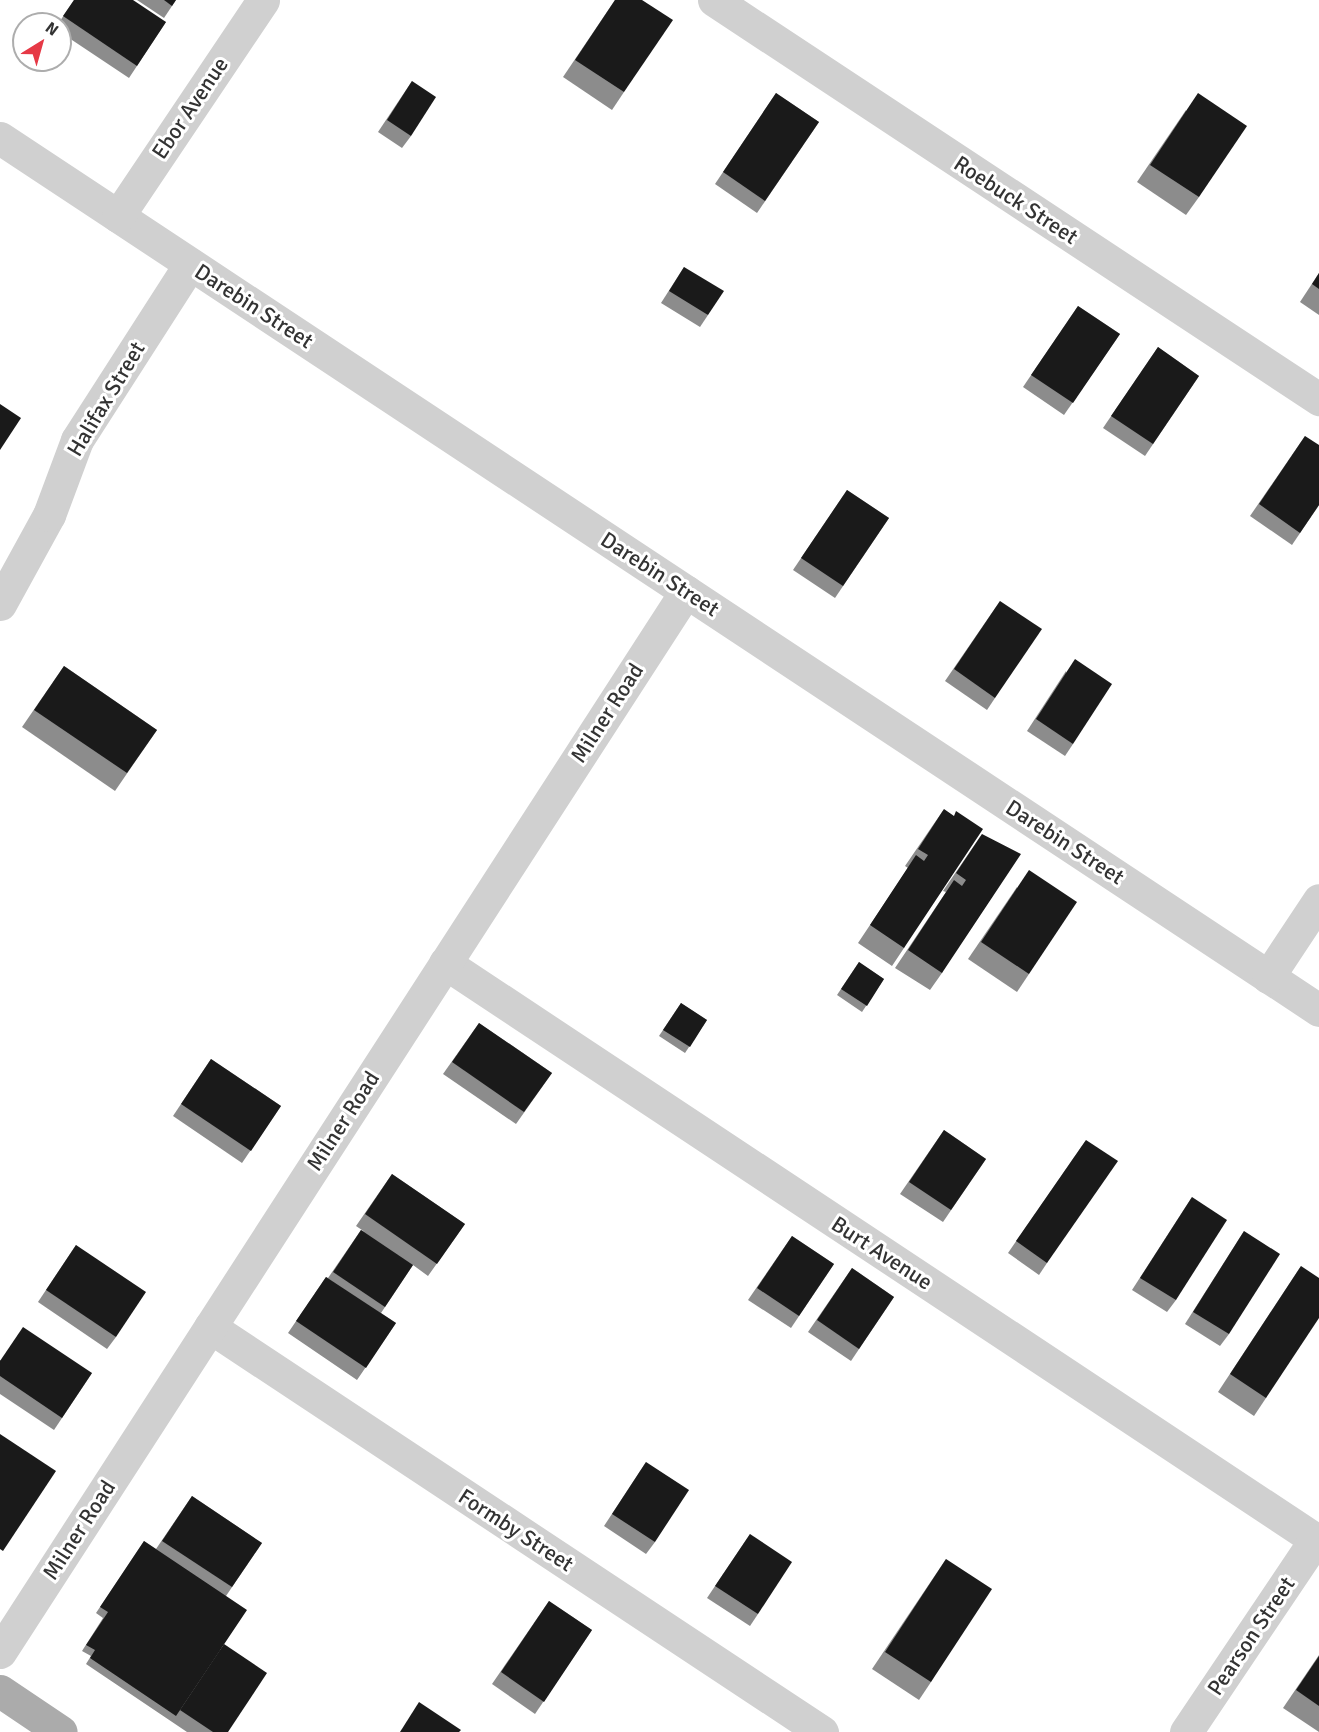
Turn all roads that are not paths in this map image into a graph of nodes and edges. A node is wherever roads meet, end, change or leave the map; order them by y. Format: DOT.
graph roads {
  1 [pos="263,0"];
  2 [pos="714,0"];
  3 [pos="0,138"];
  4 [pos="118,216"];
  5 [pos="190,264"];
  6 [pos="1319,399"];
  7 [pos="686,591"];
  8 [pos="0,604"];
  9 [pos="1319,900"];
  10 [pos="445,963"];
  11 [pos="1268,977"];
  12 [pos="1319,1010"];
  13 [pos="210,1327"];
  14 [pos="1317,1541"];
  15 [pos="0,1652"];
  16 [pos="0,1691"];
  17 [pos="61,1732"];
  18 [pos="822,1732"];
  19 [pos="1186,1732"];
  1 -- 4 [label="street, Ebor Avenue"];
  2 -- 6 [label="street, Roebuck Street"];
  3 -- 4 [label="street, Darebin Street"];
  4 -- 5 [label="street, Darebin Street"];
  5 -- 7 [label="street, Darebin Street"];
  5 -- 8 [label="street, Halifax Street"];
  7 -- 10 [label="street, Milner Road"];
  7 -- 11 [label="street, Darebin Street"];
  9 -- 11 [label="street"];
  10 -- 13 [label="street, Milner Road"];
  10 -- 14 [label="street, Burt Avenue"];
  11 -- 12 [label="street, Darebin Street"];
  13 -- 15 [label="street, Milner Road"];
  13 -- 18 [label="street, Formby Street"];
  14 -- 19 [label="street, Pearson Street"];
  16 -- 17 [label="main road"];
}
